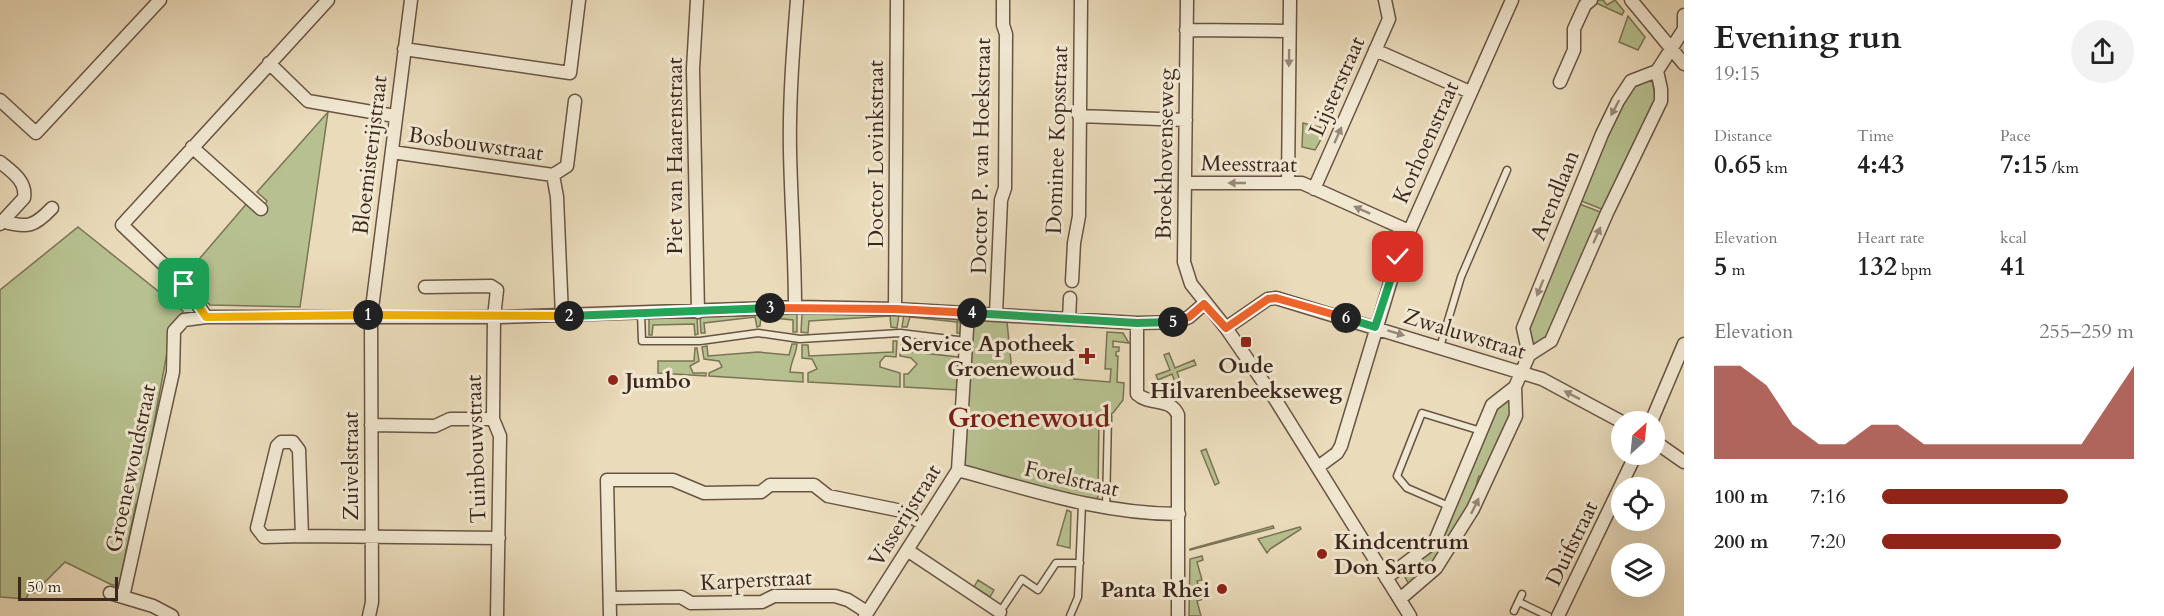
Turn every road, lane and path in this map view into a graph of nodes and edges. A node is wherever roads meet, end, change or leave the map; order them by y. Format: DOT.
graph roads {
  1 [pos="160,0"];
  2 [pos="328,0"];
  3 [pos="411,0"];
  4 [pos="579,0"];
  5 [pos="697,0"];
  6 [pos="797,0"];
  7 [pos="897,0"];
  8 [pos="1003,0"];
  9 [pos="1080,0"];
  10 [pos="1186,0"];
  11 [pos="1290,0"];
  12 [pos="1385,0"];
  13 [pos="1512,0"];
  14 [pos="1590,0"];
  15 [pos="1630,0"];
  16 [pos="1684,15"];
  17 [pos="1684,28"];
  18 [pos="1186,30"];
  19 [pos="1289,31"];
  20 [pos="404,49"];
  21 [pos="1375,50"];
  22 [pos="1670,50"];
  23 [pos="269,63"];
  24 [pos="1684,64"];
  25 [pos="1656,71"];
  26 [pos="1560,82"];
  27 [pos="1470,92"];
  28 [pos="0,100"];
  29 [pos="575,101"];
  30 [pos="395,116"];
  31 [pos="1079,116"];
  32 [pos="1186,120"];
  33 [pos="192,147"];
  34 [pos="392,152"];
  35 [pos="0,162"];
  36 [pos="1507,170"];
  37 [pos="553,175"];
  38 [pos="1186,183"];
  39 [pos="1288,183"];
  40 [pos="1314,189"];
  41 [pos="52,208"];
  42 [pos="261,209"];
  43 [pos="1,223"];
  44 [pos="1409,231"];
  45 [pos="1072,281"];
  46 [pos="425,286"];
  47 [pos="1070,298"];
  48 [pos="1204,304"];
  49 [pos="795,307"];
  50 [pos="895,309"];
  51 [pos="698,312"];
  52 [pos="641,313"];
  53 [pos="968,313"];
  54 [pos="996,314"];
  55 [pos="371,315"];
  56 [pos="562,316"];
  57 [pos="206,317"];
  58 [pos="494,317"];
  59 [pos="1069,319"];
  60 [pos="1137,323"];
  61 [pos="1375,327"];
  62 [pos="1226,328"];
  63 [pos="966,341"];
  64 [pos="1684,344"];
  65 [pos="1440,347"];
  66 [pos="1529,355"];
  67 [pos="1521,372"];
  68 [pos="1515,387"];
  69 [pos="1656,411"];
  70 [pos="1108,416"];
  71 [pos="1611,416"];
  72 [pos="493,419"];
  73 [pos="371,425"];
  74 [pos="1482,431"];
  75 [pos="1665,449"];
  76 [pos="1684,462"];
  77 [pos="1631,465"];
  78 [pos="1318,467"];
  79 [pos="958,470"];
  80 [pos="1082,504"];
  81 [pos="1451,507"];
  82 [pos="1106,508"];
  83 [pos="1179,514"];
  84 [pos="923,524"];
  85 [pos="302,536"];
  86 [pos="371,538"];
  87 [pos="499,538"];
  88 [pos="907,549"];
  89 [pos="1080,563"];
  90 [pos="1386,578"];
  91 [pos="110,593"];
  92 [pos="1522,594"];
  93 [pos="123,597"];
  94 [pos="610,598"];
  95 [pos="1400,599"];
  96 [pos="1519,602"];
  97 [pos="1000,611"];
  98 [pos="1514,611"];
  99 [pos="866,614"];
  100 [pos="172,616"];
  101 [pos="369,616"];
  102 [pos="497,616"];
  103 [pos="610,616"];
  104 [pos="1070,616"];
  105 [pos="1178,616"];
  106 [pos="1410,616"];
  107 [pos="1548,616"];
  108 [pos="1558,616"];
  1 -- 28 [label="street"];
  2 -- 23 [label="street"];
  3 -- 20 [label="street, Bloemisterijstraat"];
  4 -- 20 [label="street"];
  5 -- 51 [label="street, Piet van Haarenstraat"];
  6 -- 49 [label="street"];
  7 -- 50 [label="street, Doctor Lovinkstraat"];
  8 -- 54 [label="street, Doctor P. van Hoekstraat"];
  9 -- 31 [label="street, Dominee Kopsstraat"];
  10 -- 18 [label="street, Broekhovenseweg"];
  11 -- 19 [label="street"];
  12 -- 21 [label="street, Lijsterstraat"];
  13 -- 27 [label="street, Korhoenstraat"];
  14 -- 26 [label="street"];
  15 -- 22 [label="street"];
  16 -- 17 [label="street"];
  17 -- 22 [label="street"];
  18 -- 19 [label="street"];
  18 -- 32 [label="street, Broekhovenseweg"];
  19 -- 39 [label="street, one-way"];
  20 -- 30 [label="street, Bloemisterijstraat"];
  21 -- 27 [label="street"];
  40 -- 21 [label="street, Lijsterstraat, one-way"];
  22 -- 24 [label="street"];
  22 -- 25 [label="street"];
  23 -- 30 [label="street"];
  23 -- 33 [label="street"];
  66 -- 25 [label="street, one-way"];
  25 -- 66 [label="street, Arendlaan, one-way"];
  27 -- 44 [label="street, Korhoenstraat"];
  29 -- 37 [label="street"];
  30 -- 34 [label="street, Bloemisterijstraat"];
  31 -- 32 [label="street"];
  31 -- 45 [label="street, Dominee Kopsstraat"];
  32 -- 38 [label="street, Broekhovenseweg"];
  33 -- 42 [label="street"];
  33 -- 57 [label="street"];
  34 -- 37 [label="street, Bosbouwstraat"];
  34 -- 55 [label="street, Bloemisterijstraat"];
  35 -- 43 [label="street"];
  36 -- 65 [label="lane"];
  37 -- 56 [label="street"];
  39 -- 38 [label="street, Meesstraat, one-way"];
  38 -- 48 [label="street, Broekhovenseweg"];
  39 -- 40 [label="street, Meesstraat"];
  44 -- 40 [label="street, Meesstraat, one-way"];
  41 -- 43 [label="street"];
  44 -- 61 [label="street, Korhoenstraat"];
  46 -- 58 [label="street, Tuinbouwstraat"];
  47 -- 59 [label="street"];
  48 -- 60 [label="street"];
  48 -- 62 [label="street"];
  49 -- 50 [label="street"];
  49 -- 51 [label="street"];
  50 -- 53 [label="street"];
  51 -- 52 [label="street"];
  52 -- 56 [label="street"];
  52 -- 63 [label="lane"];
  53 -- 54 [label="street"];
  53 -- 63 [label="street, Visserijstraat"];
  54 -- 59 [label="street"];
  55 -- 57 [label="street"];
  55 -- 58 [label="street"];
  55 -- 73 [label="street, Zuivelstraat"];
  56 -- 58 [label="street"];
  57 -- 93 [label="street, Groenewoudstraat"];
  58 -- 72 [label="street, Tuinbouwstraat"];
  59 -- 60 [label="street"];
  60 -- 83 [label="street"];
  61 -- 62 [label="street, Zwaluwstraat"];
  61 -- 65 [label="street, Zwaluwstraat, one-way"];
  61 -- 78 [label="street, Korhoenstraat"];
  62 -- 78 [label="street"];
  63 -- 79 [label="street, Visserijstraat"];
  64 -- 69 [label="street"];
  65 -- 67 [label="street, Zwaluwstraat"];
  66 -- 67 [label="street"];
  67 -- 68 [label="street"];
  71 -- 67 [label="street, Zwaluwstraat, one-way"];
  68 -- 74 [label="street"];
  95 -- 68 [label="street, one-way"];
  70 -- 82 [label="lane"];
  72 -- 73 [label="street"];
  72 -- 87 [label="street, Tuinbouwstraat"];
  73 -- 86 [label="street, Zuivelstraat"];
  74 -- 81 [label="street"];
  74 -- 81 [label="lane"];
  75 -- 76 [label="street"];
  77 -- 108 [label="street, Duifstraat"];
  78 -- 90 [label="street"];
  79 -- 80 [label="street, Forelstraat"];
  79 -- 84 [label="street, Visserijstraat"];
  80 -- 82 [label="street, Forelstraat"];
  80 -- 89 [label="lane"];
  81 -- 90 [label="street"];
  82 -- 83 [label="street, Forelstraat"];
  83 -- 105 [label="street"];
  84 -- 88 [label="street, Visserijstraat"];
  84 -- 94 [label="street"];
  85 -- 85 [label="street"];
  85 -- 86 [label="street"];
  86 -- 87 [label="street"];
  86 -- 101 [label="street, Zuivelstraat"];
  87 -- 102 [label="street, Tuinbouwstraat"];
  88 -- 97 [label="street"];
  88 -- 99 [label="street, Visserijstraat"];
  89 -- 97 [label="lane"];
  89 -- 104 [label="lane"];
  90 -- 95 [label="street"];
  91 -- 93 [label="street"];
  92 -- 96 [label="lane"];
  93 -- 100 [label="street"];
  94 -- 99 [label="street, Karperstraat"];
  94 -- 103 [label="street"];
  95 -- 106 [label="street"];
  96 -- 98 [label="lane"];
  96 -- 107 [label="lane"];
}
